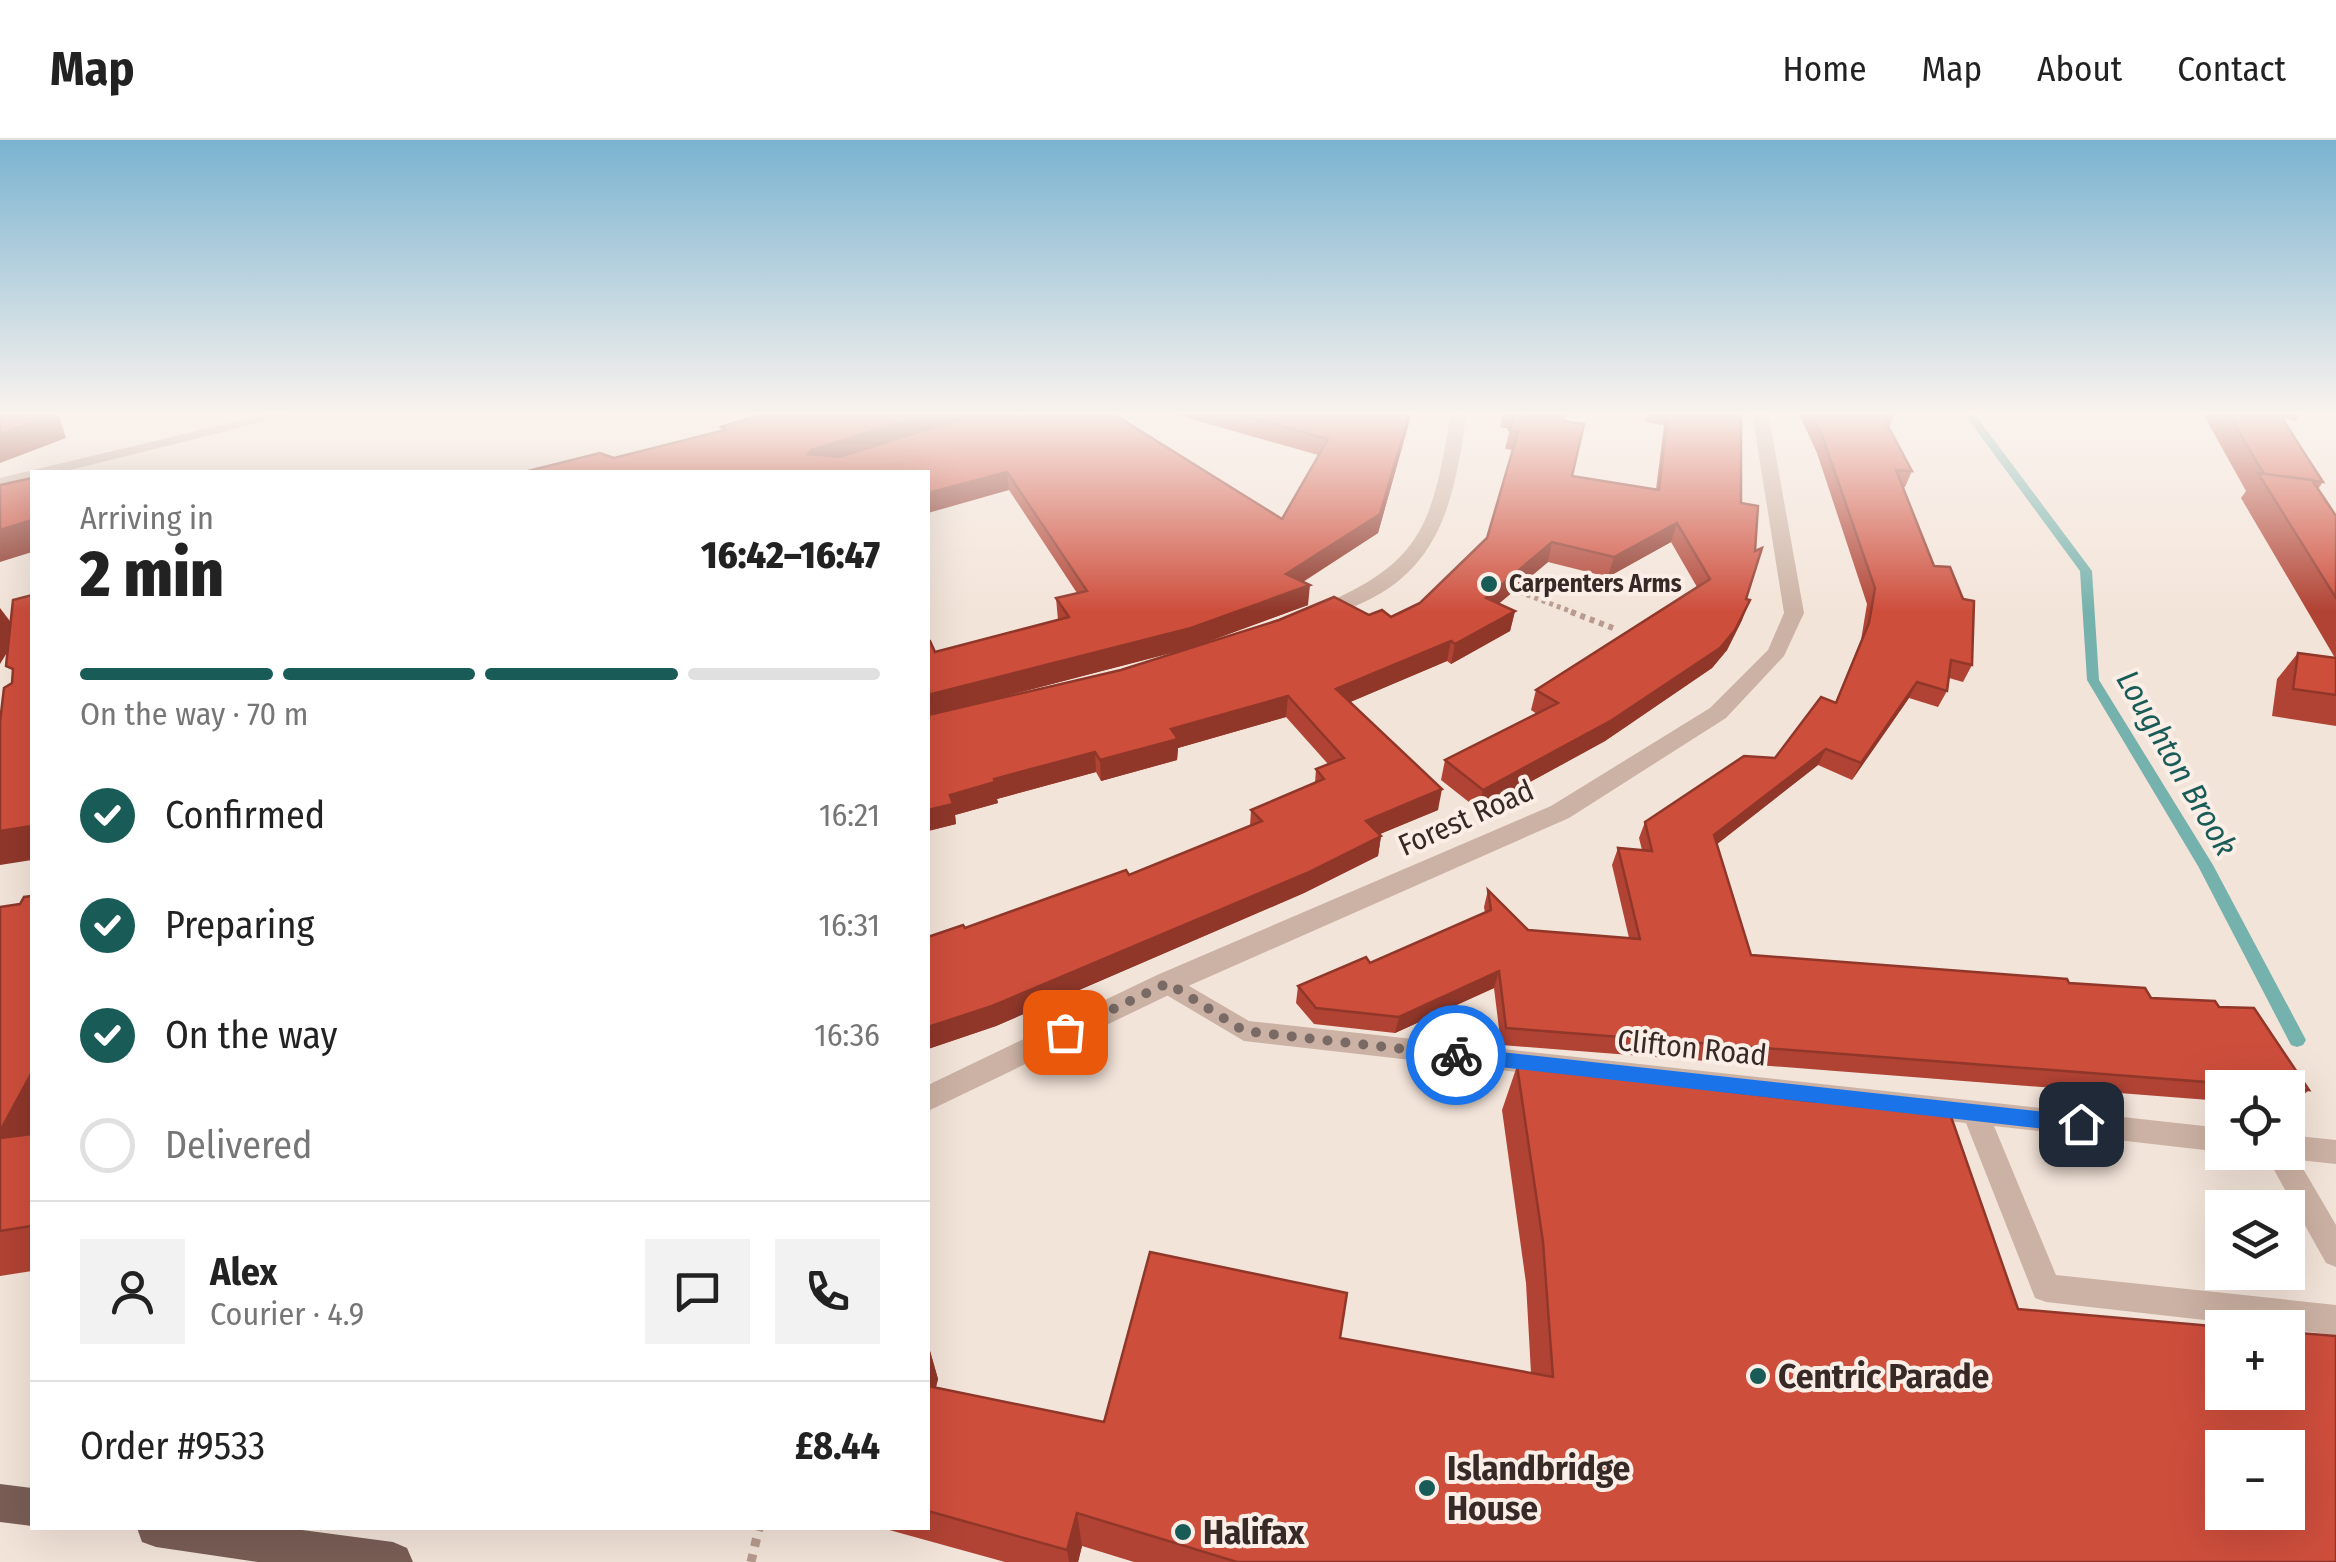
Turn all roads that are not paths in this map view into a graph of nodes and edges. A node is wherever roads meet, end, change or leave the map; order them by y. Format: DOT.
graph roads {
  1 [pos="1449,478"];
  2 [pos="1771,478"];
  3 [pos="1298,620"];
  4 [pos="1168,983"];
  5 [pos="930,1097"];
  6 [pos="1975,1112"];
  7 [pos="2205,1138"];
  8 [pos="2305,1149"];
  9 [pos="2336,1152"];
  10 [pos="2288,1170"];
  11 [pos="2336,1253"];
  12 [pos="2336,1320"];
  13 [pos="0,1503"];
  14 [pos="30,1508"];
  15 [pos="170,1530"];
  16 [pos="392,1562"];
  1 -- 3 [label="street"];
  2 -- 4 [label="street, Forest Road"];
  4 -- 5 [label="street, Forest Road"];
  4 -- 6 [label="lane, Clifton Road"];
  6 -- 7 [label="lane, Clifton Road"];
  6 -- 12 [label="lane"];
  8 -- 9 [label="lane"];
  10 -- 11 [label="lane"];
  13 -- 14 [label="main road"];
  15 -- 16 [label="main road"];
}
